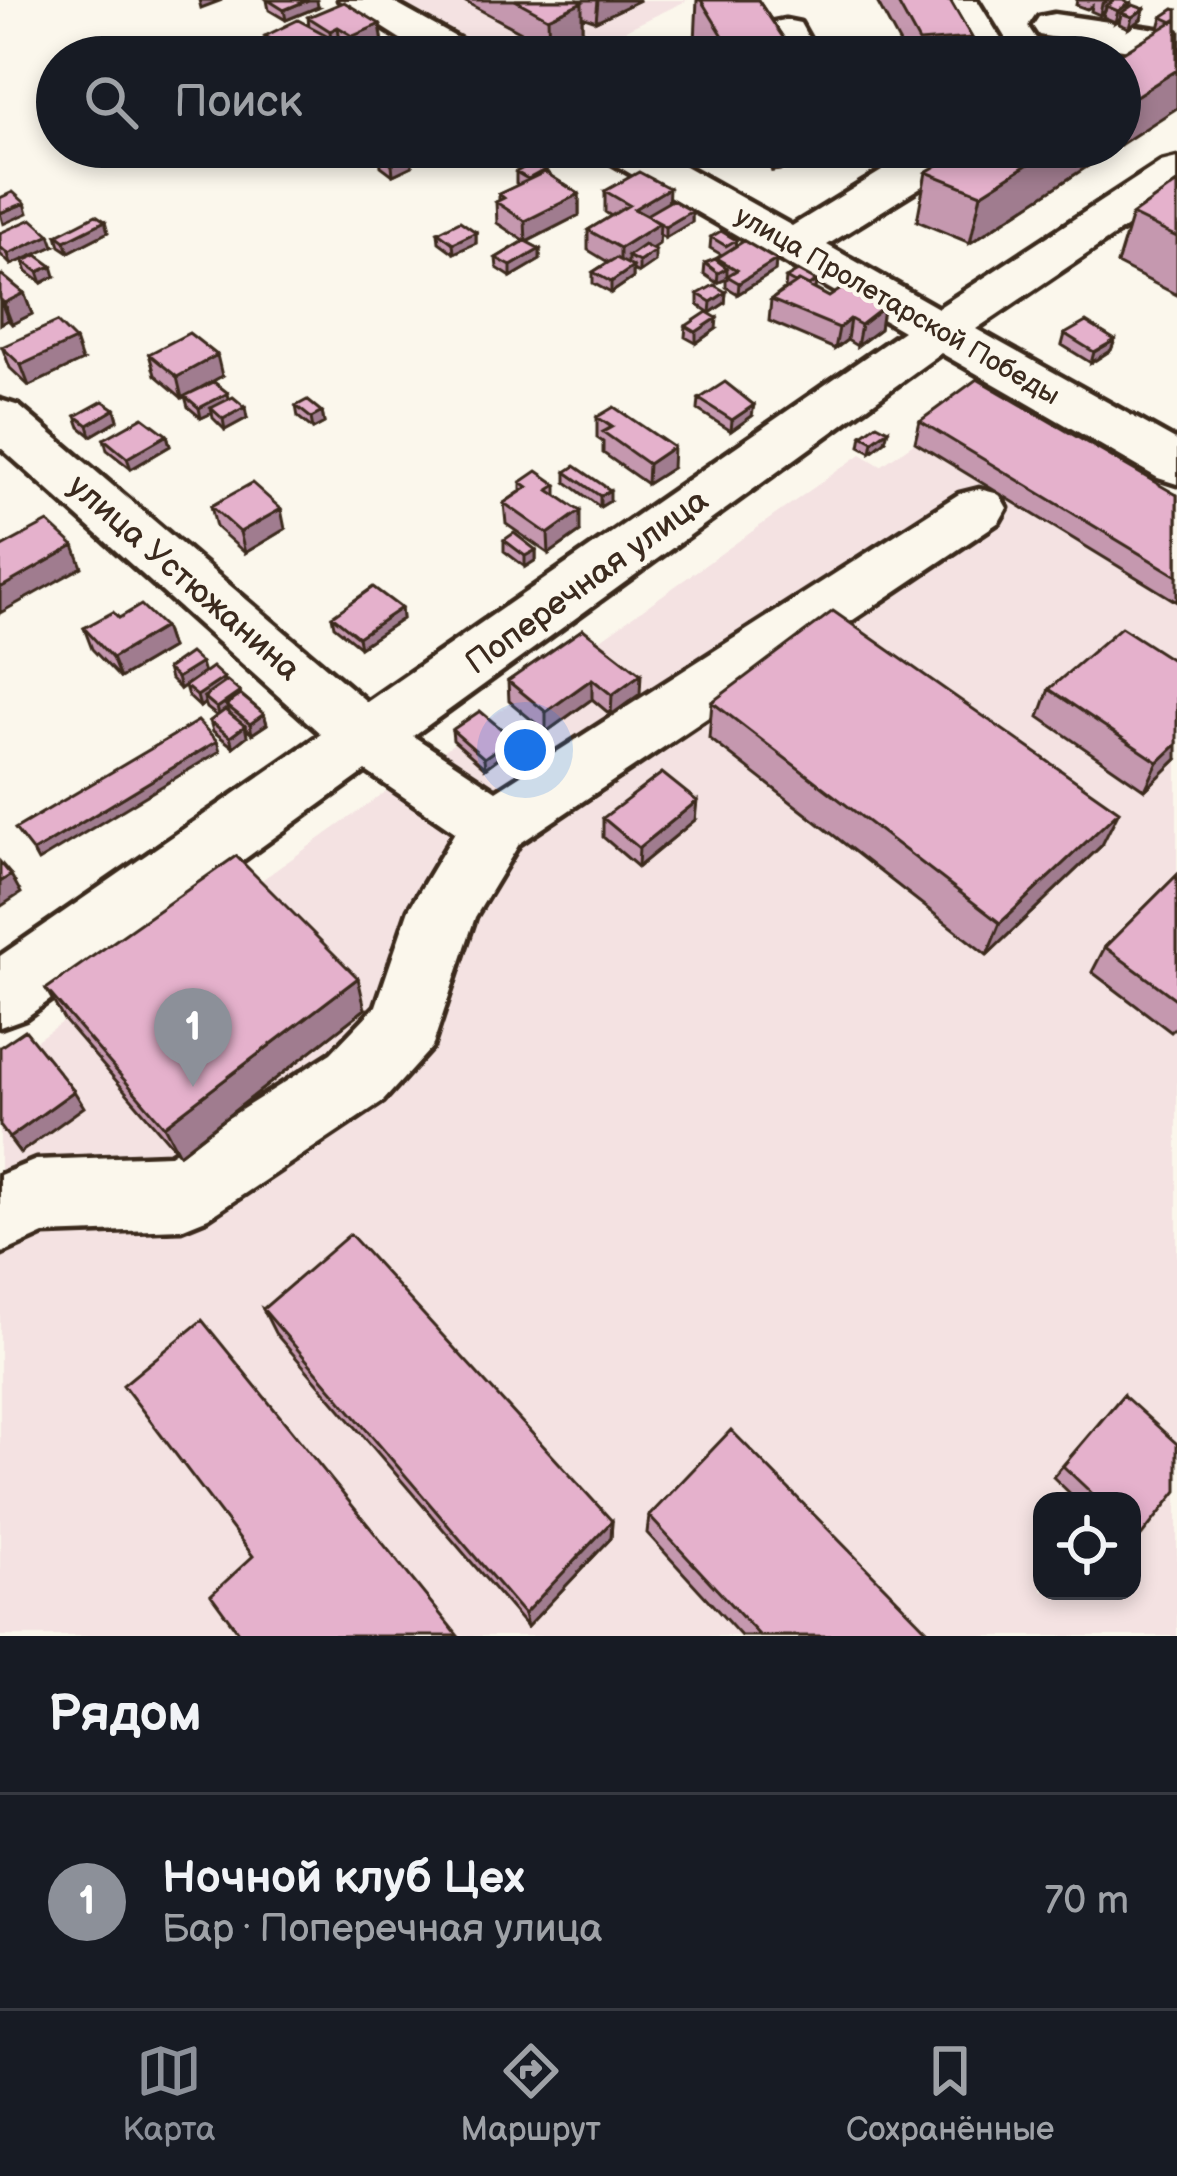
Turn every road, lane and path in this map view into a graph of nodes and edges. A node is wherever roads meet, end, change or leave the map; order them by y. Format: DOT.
graph roads {
  1 [pos="359,0"];
  2 [pos="957,0"];
  3 [pos="1054,26"];
  4 [pos="423,36"];
  5 [pos="978,36"];
  6 [pos="1094,36"];
  7 [pos="655,168"];
  8 [pos="894,168"];
  9 [pos="1177,172"];
  10 [pos="793,246"];
  11 [pos="939,330"];
  12 [pos="0,418"];
  13 [pos="1177,465"];
  14 [pos="979,508"];
  15 [pos="368,739"];
  16 [pos="496,825"];
  17 [pos="0,996"];
  18 [pos="0,1216"];
  1 -- 4 [label="street"];
  2 -- 5 [label="street"];
  3 -- 6 [label="street"];
  7 -- 10 [label="street, улица Пролетарской Победы"];
  8 -- 10 [label="street"];
  9 -- 11 [label="street, Поперечная улица"];
  10 -- 11 [label="street, улица Пролетарской Победы"];
  11 -- 13 [label="street, улица Пролетарской Победы"];
  11 -- 15 [label="street, Поперечная улица"];
  12 -- 15 [label="street, улица Устюжанина"];
  14 -- 16 [label="street"];
  15 -- 16 [label="street, улица Устюжанина"];
  15 -- 17 [label="street, Поперечная улица"];
  16 -- 18 [label="street"];
}
